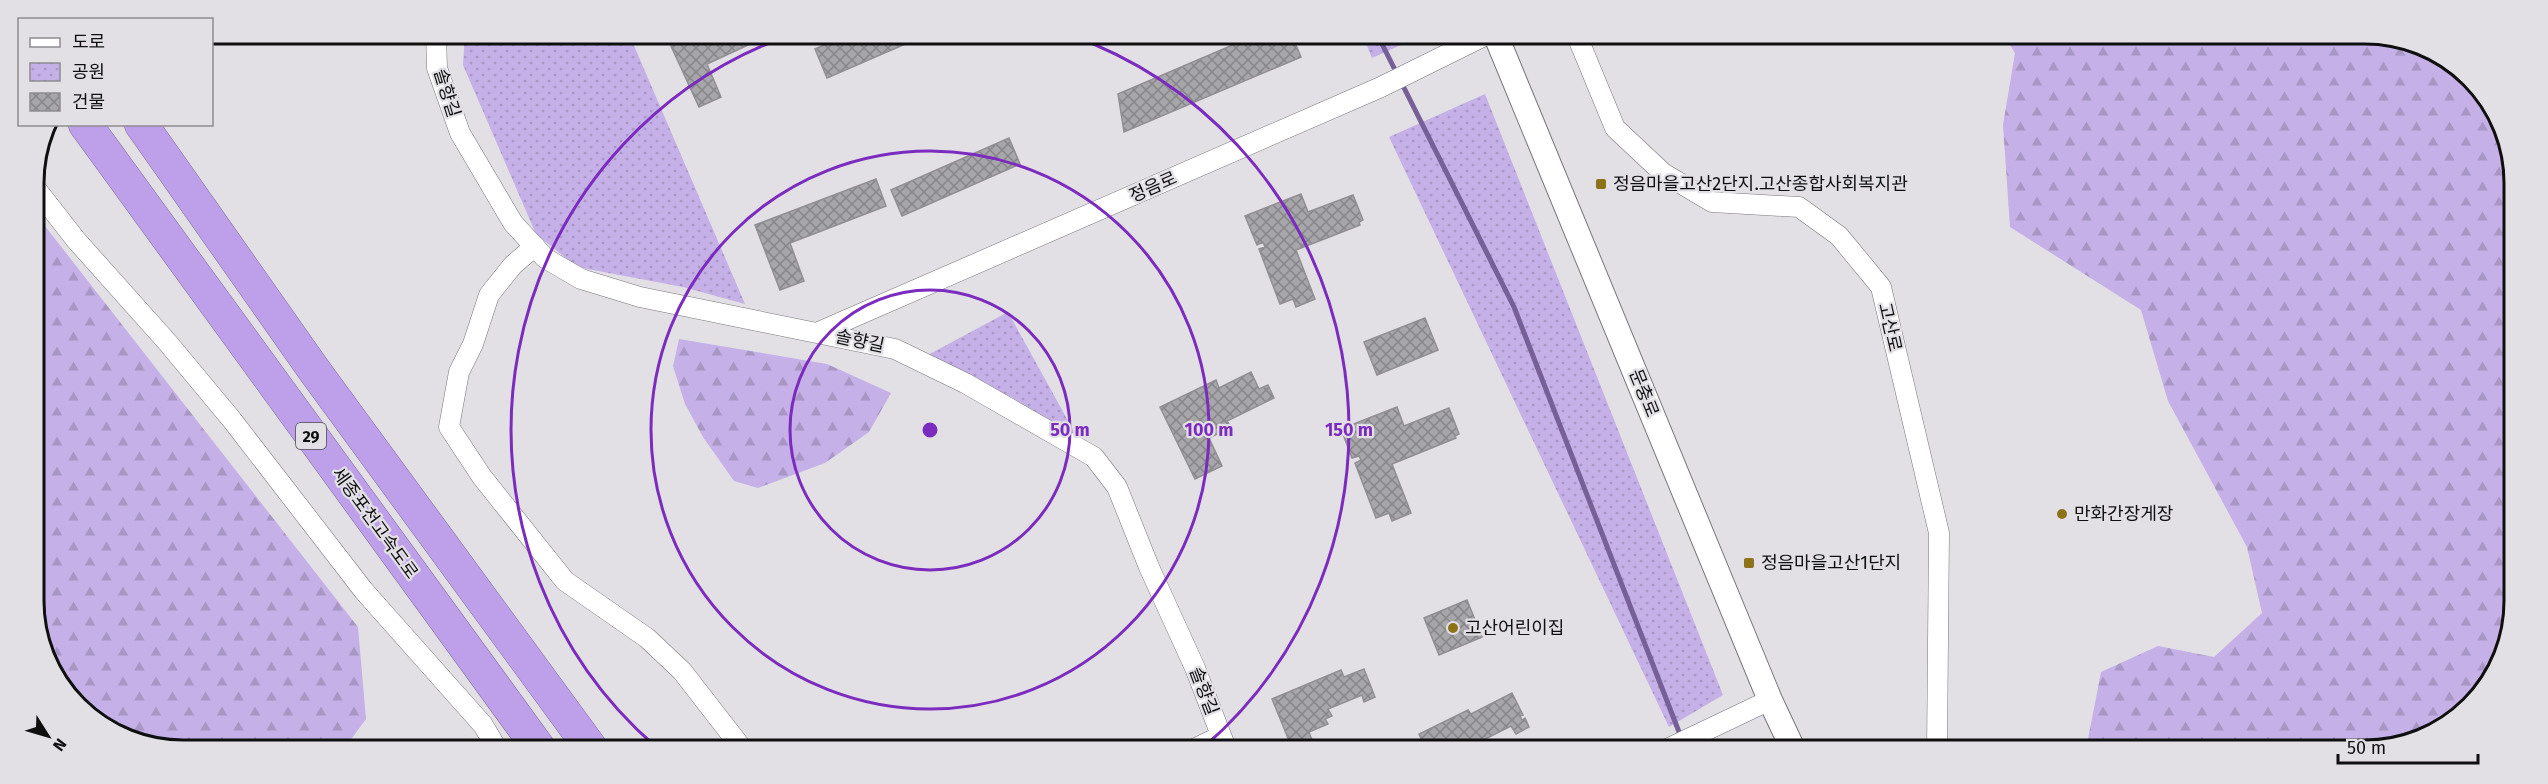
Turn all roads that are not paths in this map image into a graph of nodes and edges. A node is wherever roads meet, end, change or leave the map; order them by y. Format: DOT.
graph roads {
  1 [pos="436,44"];
  2 [pos="1468,44"];
  3 [pos="1499,44"];
  4 [pos="1580,44"];
  5 [pos="86,126"];
  6 [pos="142,126"];
  7 [pos="44,199"];
  8 [pos="535,246"];
  9 [pos="819,332"];
  10 [pos="1770,700"];
  11 [pos="492,740"];
  12 [pos="533,740"];
  13 [pos="585,740"];
  14 [pos="736,740"];
  15 [pos="1223,740"];
  16 [pos="1686,740"];
  17 [pos="1789,740"];
  18 [pos="1937,740"];
  1 -- 8 [label="street, 솔향길"];
  2 -- 9 [label="street, 정음로"];
  3 -- 10 [label="street, 문충로"];
  4 -- 18 [label="street, 고산로"];
  5 -- 12 [label="highway, 세종포천고속도로 / 29"];
  6 -- 13 [label="highway, 29"];
  7 -- 11 [label="street"];
  8 -- 9 [label="street, 솔향길"];
  8 -- 14 [label="street"];
  9 -- 15 [label="street, 솔향길"];
  10 -- 16 [label="street"];
  10 -- 17 [label="street, 문충로"];
}
